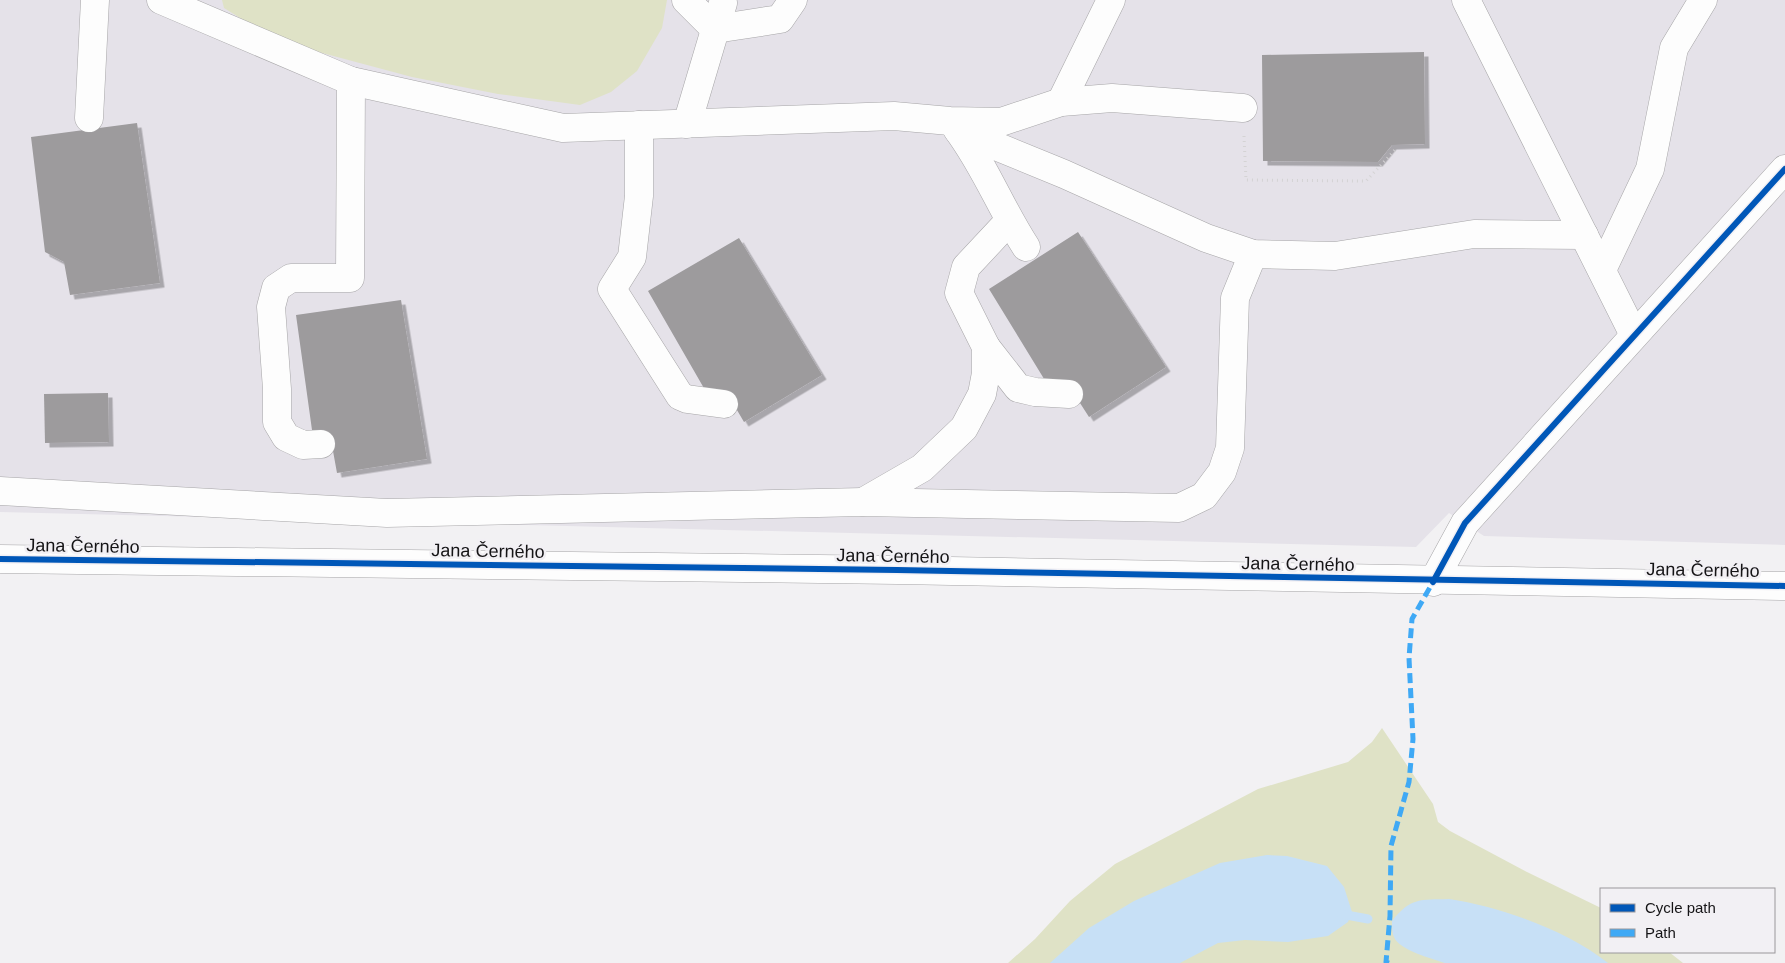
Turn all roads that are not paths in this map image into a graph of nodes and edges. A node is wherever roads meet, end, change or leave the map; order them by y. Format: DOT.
graph roads {
  1 [pos="95,0"];
  2 [pos="686,0"];
  3 [pos="793,0"];
  4 [pos="1466,0"];
  5 [pos="1702,0"];
  6 [pos="1109,1"];
  7 [pos="172,2"];
  8 [pos="723,3"];
  9 [pos="715,29"];
  10 [pos="351,81"];
  11 [pos="1061,102"];
  12 [pos="1243,108"];
  13 [pos="89,118"];
  14 [pos="687,124"];
  15 [pos="639,125"];
  16 [pos="955,126"];
  17 [pos="1785,169"];
  18 [pos="1009,221"];
  19 [pos="1584,235"];
  20 [pos="1026,247"];
  21 [pos="1253,254"];
  22 [pos="1602,270"];
  23 [pos="1634,334"];
  24 [pos="986,347"];
  25 [pos="1070,394"];
  26 [pos="724,404"];
  27 [pos="321,444"];
  28 [pos="0,492"];
  29 [pos="863,502"];
  30 [pos="0,559"];
  31 [pos="1433,582"];
  32 [pos="1785,586"];
  1 -- 13 [label="street"];
  2 -- 9 [label="street"];
  3 -- 9 [label="street"];
  4 -- 19 [label="street"];
  5 -- 22 [label="street"];
  6 -- 11 [label="street"];
  7 -- 10 [label="street"];
  8 -- 9 [label="street"];
  9 -- 14 [label="street"];
  10 -- 15 [label="street"];
  10 -- 27 [label="street"];
  11 -- 12 [label="street"];
  11 -- 16 [label="street"];
  14 -- 15 [label="street"];
  14 -- 16 [label="street"];
  15 -- 26 [label="street"];
  16 -- 18 [label="street"];
  16 -- 21 [label="street"];
  17 -- 23 [label="street"];
  18 -- 20 [label="street"];
  18 -- 24 [label="street"];
  19 -- 21 [label="street"];
  19 -- 22 [label="street"];
  21 -- 29 [label="street"];
  22 -- 23 [label="street"];
  23 -- 31 [label="street"];
  24 -- 25 [label="street"];
  24 -- 29 [label="street"];
  28 -- 29 [label="street"];
  30 -- 31 [label="street, Jana Černého"];
  31 -- 32 [label="street, Jana Černého"];
}
